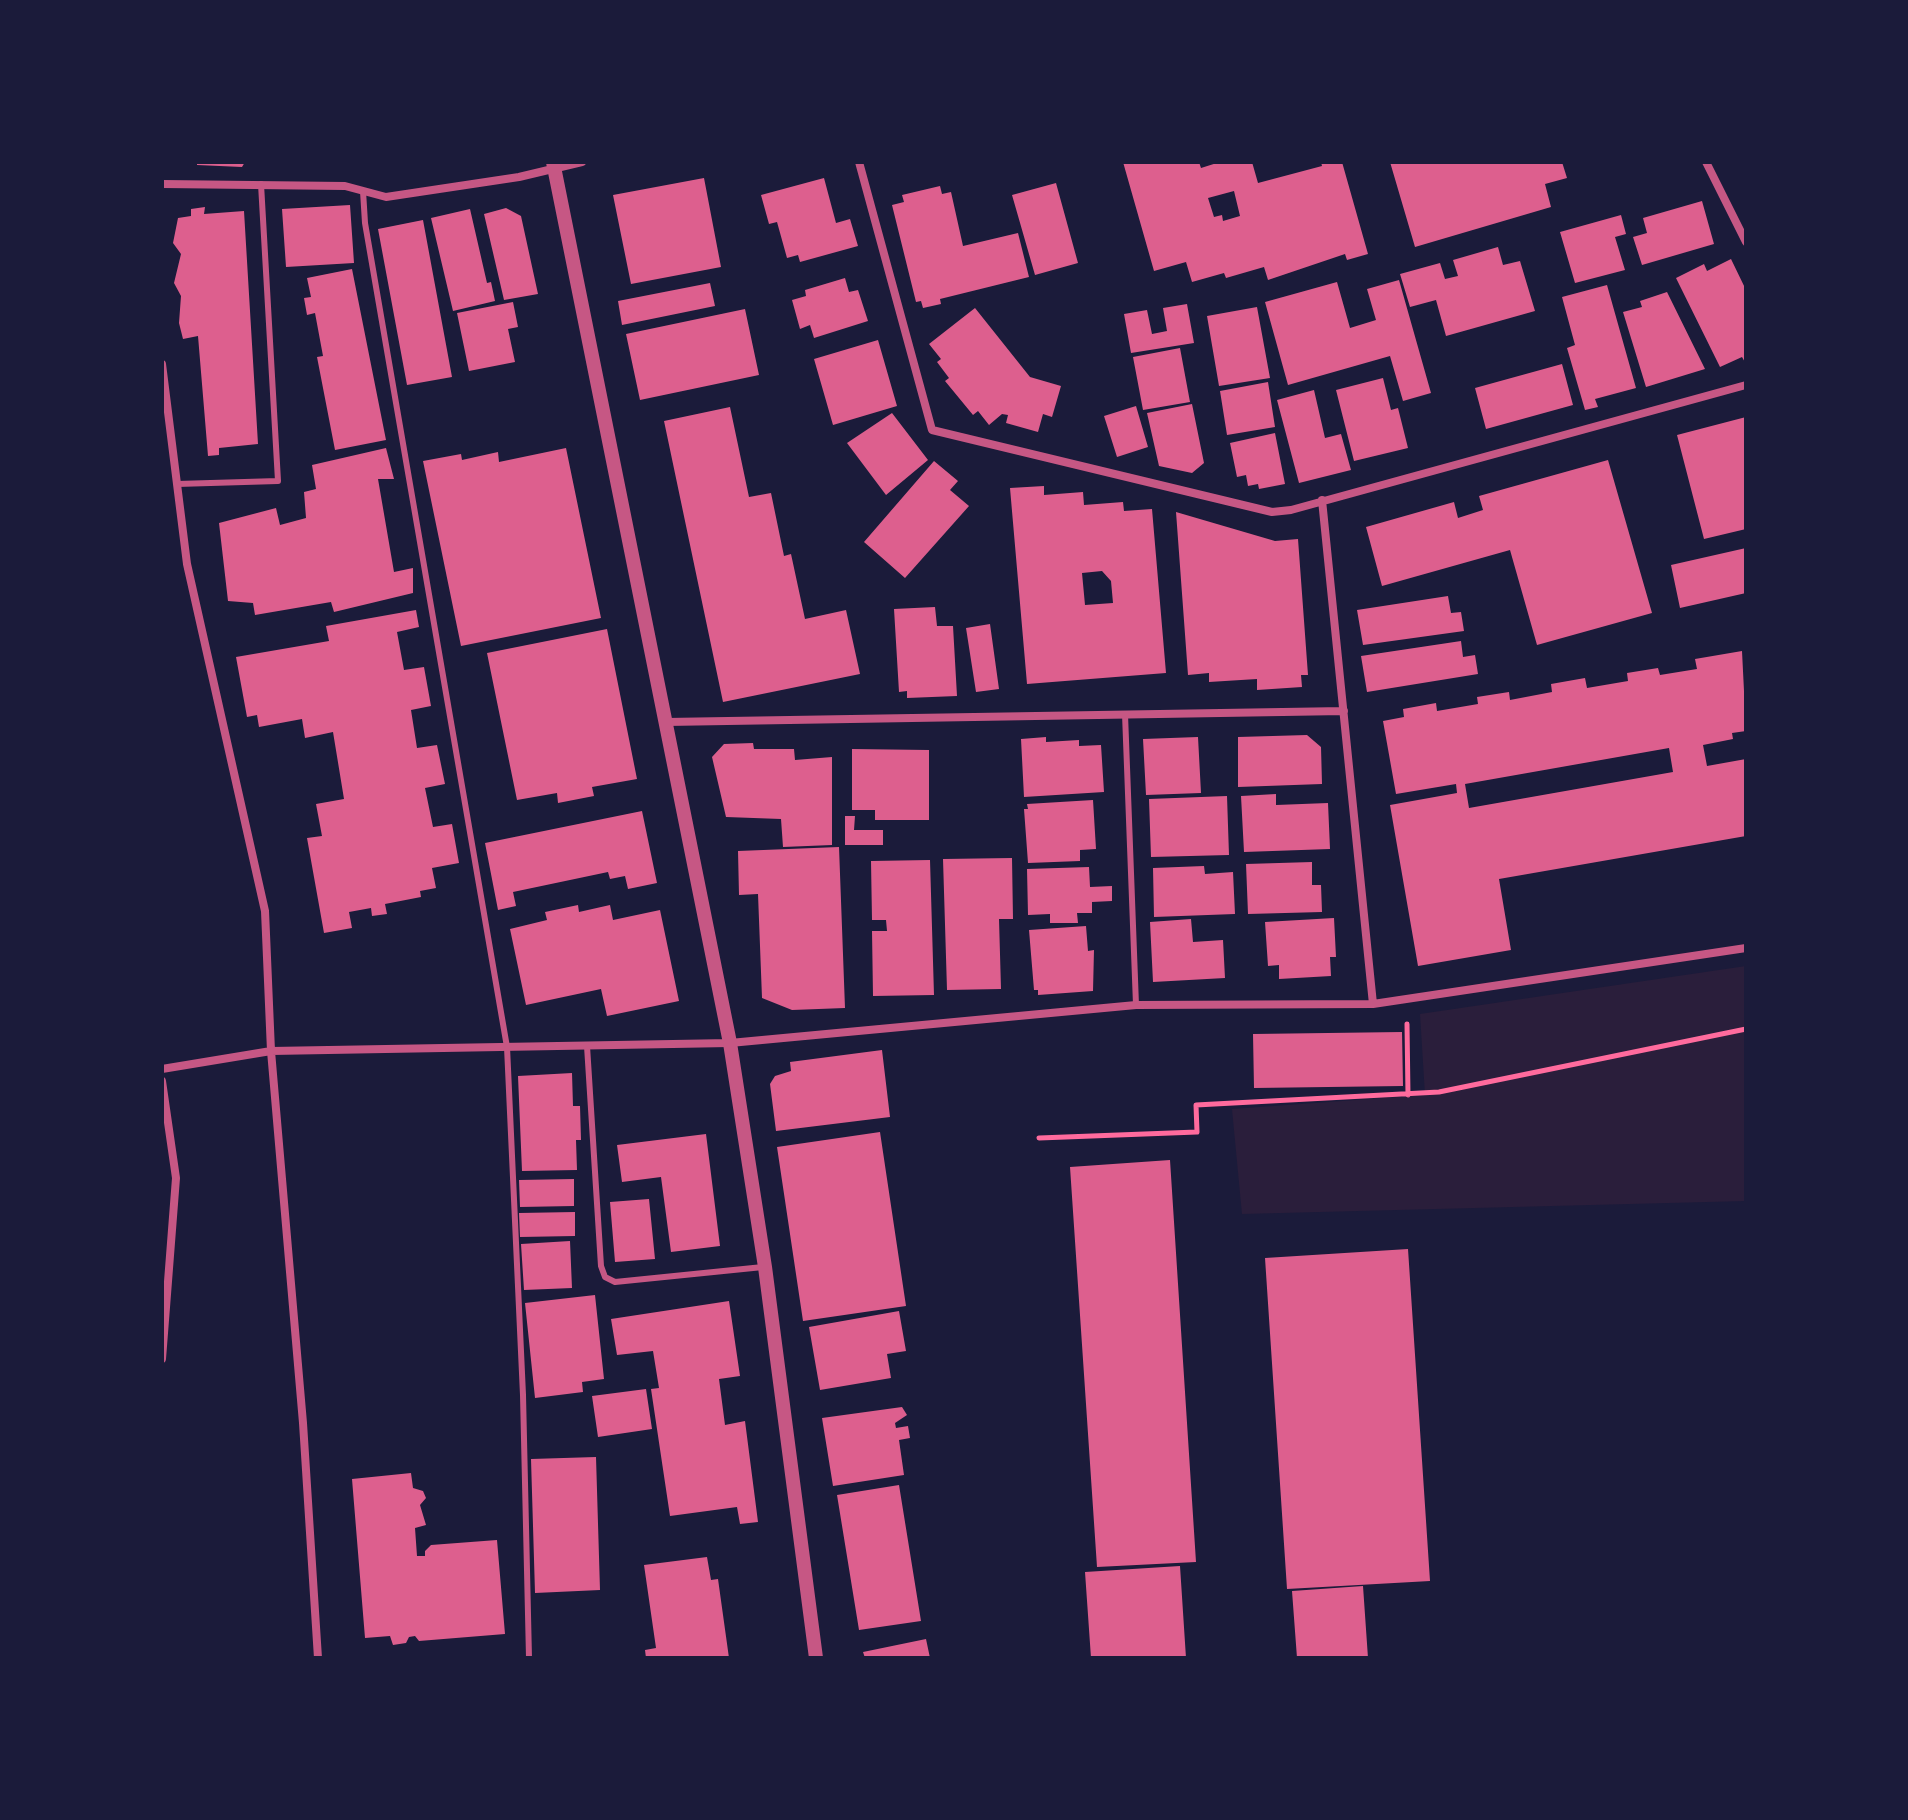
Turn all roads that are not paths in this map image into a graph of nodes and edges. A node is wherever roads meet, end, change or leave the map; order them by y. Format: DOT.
graph roads {
  1 [pos="582,162"];
  2 [pos="859,162"];
  3 [pos="1706,162"];
  4 [pos="553,165"];
  5 [pos="162,184"];
  6 [pos="261,184"];
  7 [pos="363,191"];
  8 [pos="1746,242"];
  9 [pos="162,364"];
  10 [pos="1746,385"];
  11 [pos="177,484"];
  12 [pos="1322,500"];
  13 [pos="1344,711"];
  14 [pos="1125,714"];
  15 [pos="666,722"];
  16 [pos="1746,948"];
  17 [pos="1373,1004"];
  18 [pos="1136,1005"];
  19 [pos="730,1043"];
  20 [pos="587,1046"];
  21 [pos="507,1047"];
  22 [pos="271,1051"];
  23 [pos="162,1069"];
  24 [pos="162,1081"];
  25 [pos="765,1267"];
  26 [pos="162,1359"];
  27 [pos="318,1658"];
  28 [pos="529,1658"];
  29 [pos="816,1658"];
  1 -- 4 [label="street"];
  2 -- 12 [label="street"];
  3 -- 8 [label="street"];
  4 -- 7 [label="street"];
  4 -- 15 [label="street"];
  5 -- 6 [label="street"];
  6 -- 7 [label="street"];
  6 -- 11 [label="lane"];
  7 -- 21 [label="lane"];
  9 -- 11 [label="street"];
  10 -- 12 [label="street"];
  11 -- 22 [label="street"];
  12 -- 13 [label="street"];
  13 -- 14 [label="street"];
  13 -- 17 [label="street"];
  14 -- 15 [label="street"];
  14 -- 18 [label="lane"];
  15 -- 19 [label="street"];
  16 -- 17 [label="street"];
  17 -- 18 [label="street"];
  18 -- 19 [label="street"];
  19 -- 20 [label="street"];
  19 -- 25 [label="street"];
  20 -- 21 [label="street"];
  20 -- 25 [label="lane"];
  21 -- 22 [label="street"];
  21 -- 28 [label="lane"];
  22 -- 23 [label="street"];
  22 -- 27 [label="street"];
  24 -- 26 [label="street"];
  25 -- 29 [label="street"];
}
